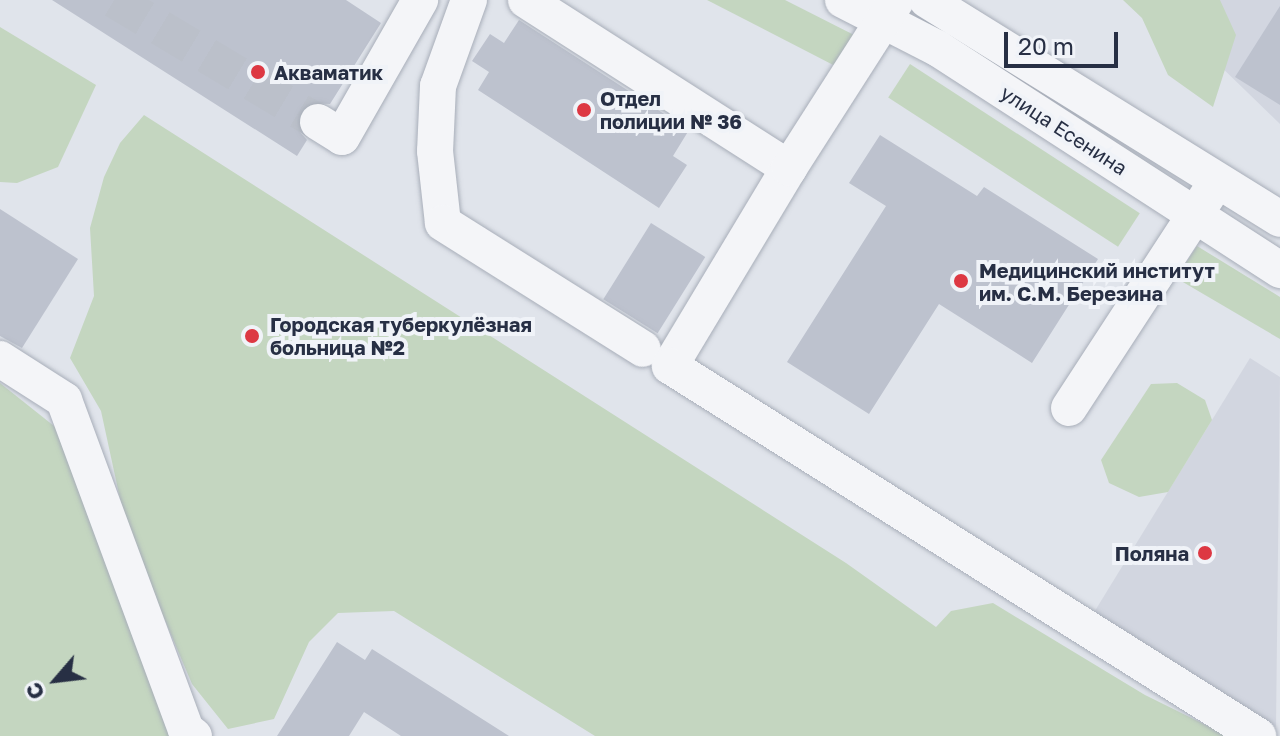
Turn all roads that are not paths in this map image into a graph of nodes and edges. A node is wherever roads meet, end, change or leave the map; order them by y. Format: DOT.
graph roads {
  1 [pos="420,0"];
  2 [pos="469,0"];
  3 [pos="526,0"];
  4 [pos="843,0"];
  5 [pos="944,4"];
  6 [pos="890,10"];
  7 [pos="937,48"];
  8 [pos="318,122"];
  9 [pos="789,168"];
  10 [pos="1217,180"];
  11 [pos="1195,215"];
  12 [pos="1280,219"];
  13 [pos="1280,270"];
  14 [pos="643,349"];
  15 [pos="0,359"];
  16 [pos="1069,408"];
  17 [pos="194,736"];
  18 [pos="1258,736"];
  1 -- 8 [label="street"];
  2 -- 14 [label="street"];
  3 -- 9 [label="street"];
  4 -- 6 [label="street, улица Есенина"];
  5 -- 7 [label="street"];
  5 -- 10 [label="street, улица Есенина"];
  6 -- 7 [label="street, улица Есенина"];
  6 -- 9 [label="street"];
  7 -- 11 [label="street, улица Есенина"];
  9 -- 18 [label="street"];
  10 -- 11 [label="street"];
  10 -- 12 [label="street, улица Есенина"];
  11 -- 13 [label="street, улица Есенина"];
  11 -- 16 [label="street"];
  15 -- 17 [label="street"];
}
